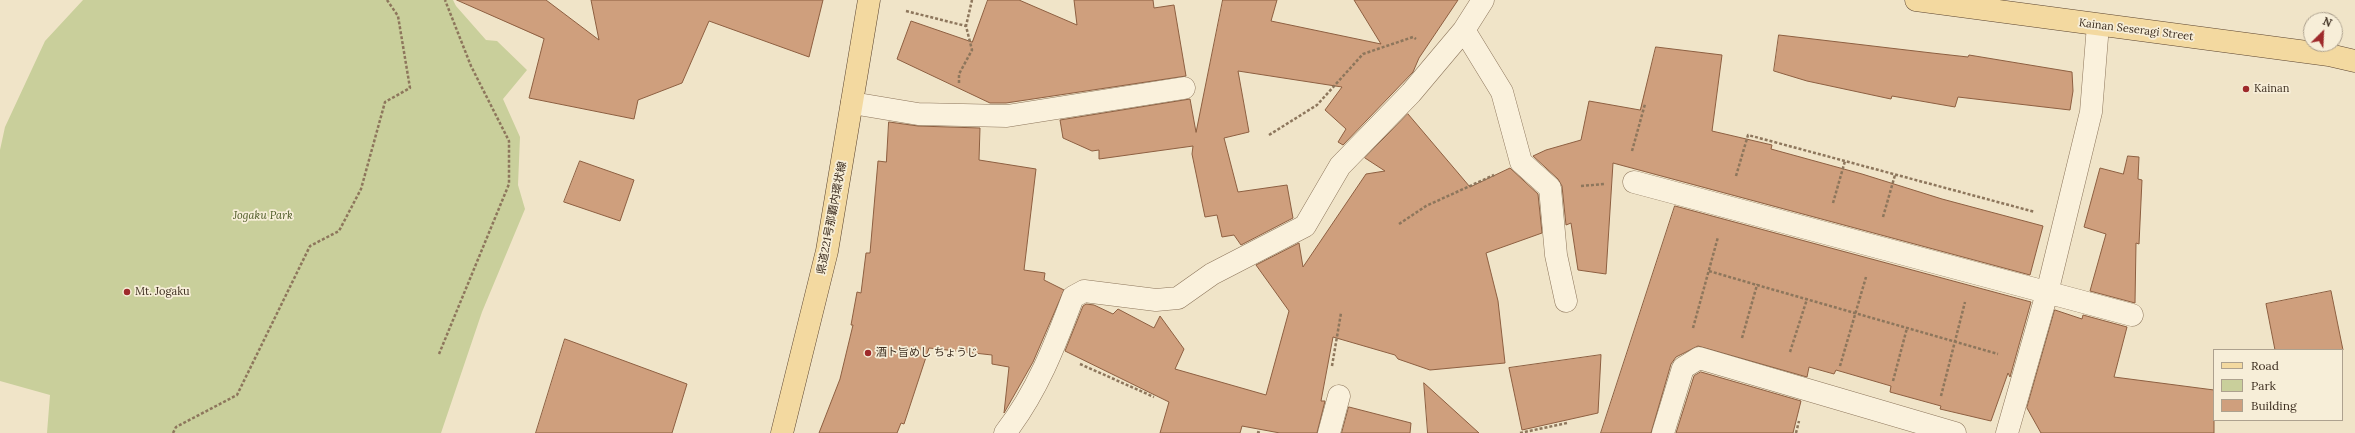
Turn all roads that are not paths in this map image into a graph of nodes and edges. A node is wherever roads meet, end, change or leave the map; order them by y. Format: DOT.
graph roads {
  1 [pos="869,0"];
  2 [pos="1483,0"];
  3 [pos="1916,0"];
  4 [pos="2098,25"];
  5 [pos="1464,30"];
  6 [pos="2355,61"];
  7 [pos="1184,88"];
  8 [pos="852,103"];
  9 [pos="1629,182"];
  10 [pos="2047,292"];
  11 [pos="1566,301"];
  12 [pos="2132,315"];
  13 [pos="1339,396"];
  14 [pos="1921,427"];
  15 [pos="782,433"];
  16 [pos="1005,433"];
  17 [pos="1329,433"];
  18 [pos="1663,433"];
  19 [pos="1955,433"];
  20 [pos="2007,433"];
  1 -- 8 [label="main road, 県道221号那覇内環状線"];
  2 -- 5 [label="street"];
  3 -- 4 [label="main road, Kainan Seseragi Street"];
  4 -- 6 [label="main road, Kainan Seseragi Street"];
  4 -- 10 [label="street"];
  5 -- 11 [label="street"];
  5 -- 16 [label="street"];
  7 -- 8 [label="street"];
  8 -- 15 [label="main road, 県道221号那覇内環状線"];
  9 -- 10 [label="street"];
  10 -- 12 [label="street"];
  10 -- 20 [label="street"];
  13 -- 17 [label="street"];
  14 -- 18 [label="street"];
  14 -- 19 [label="street"];
}
